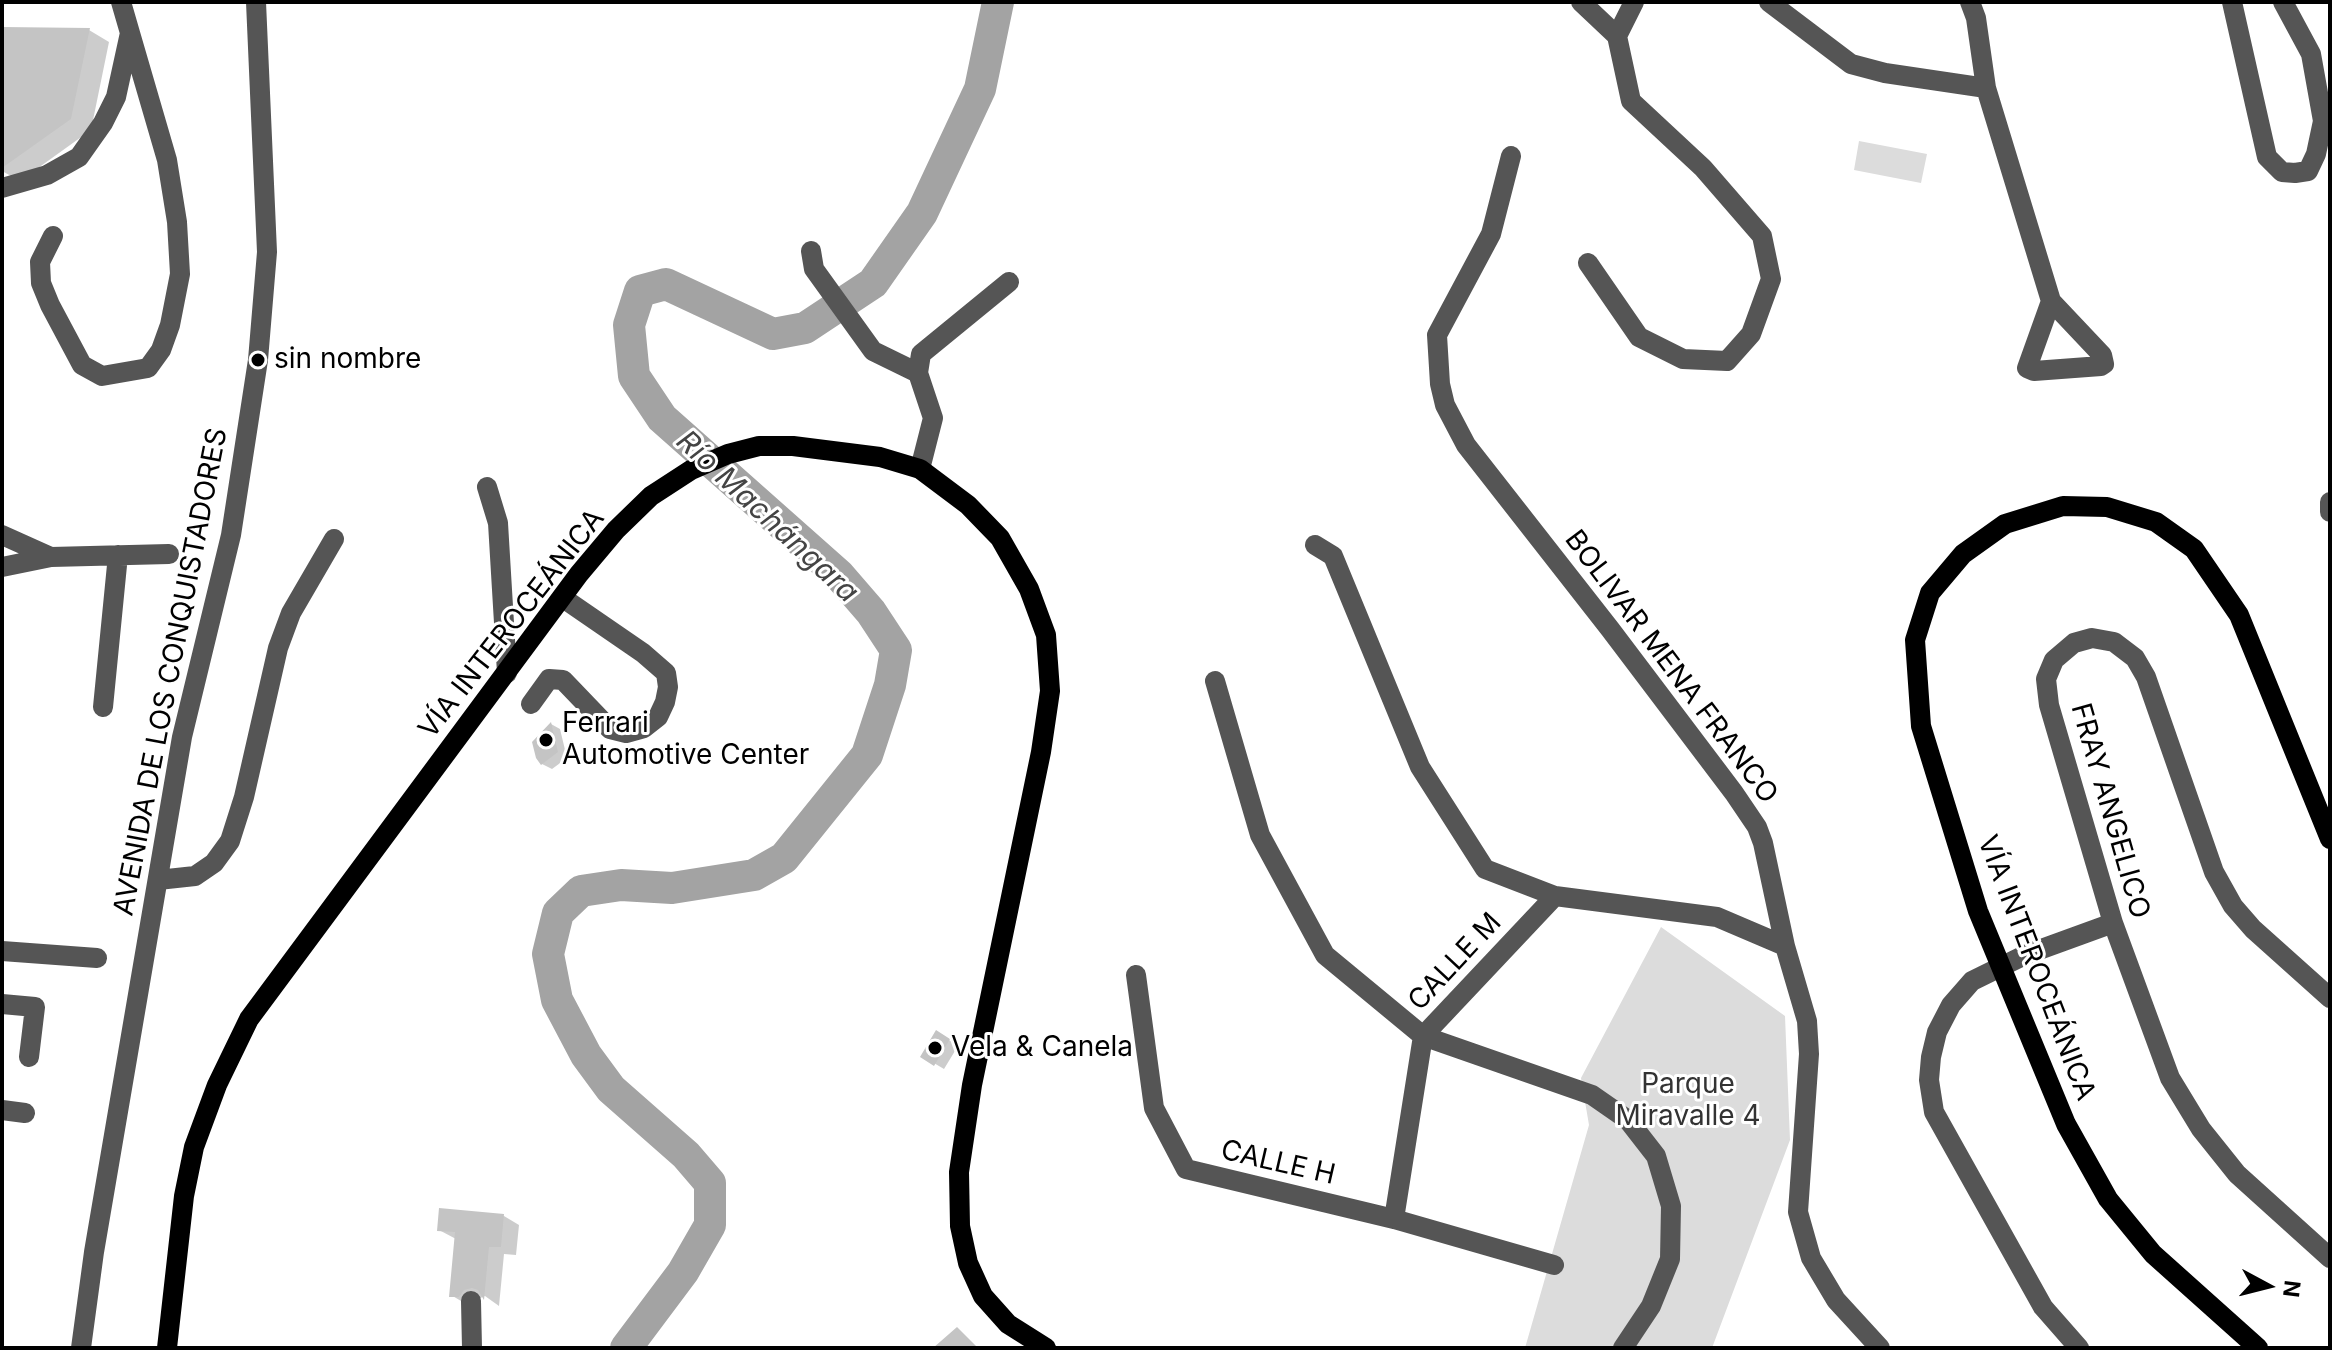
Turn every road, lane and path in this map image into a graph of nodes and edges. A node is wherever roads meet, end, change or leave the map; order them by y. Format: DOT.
graph roads {
  1 [pos="121,2"];
  2 [pos="256,2"];
  3 [pos="1581,2"];
  4 [pos="1634,2"];
  5 [pos="1769,2"];
  6 [pos="1970,2"];
  7 [pos="2232,2"];
  8 [pos="2283,2"];
  9 [pos="130,33"];
  10 [pos="1617,36"];
  11 [pos="1986,88"];
  12 [pos="1511,156"];
  13 [pos="2,188"];
  14 [pos="53,236"];
  15 [pos="812,260"];
  16 [pos="1588,263"];
  17 [pos="1009,282"];
  18 [pos="2051,301"];
  19 [pos="918,373"];
  20 [pos="920,469"];
  21 [pos="487,487"];
  22 [pos="2330,502"];
  23 [pos="2330,512"];
  24 [pos="2,535"];
  25 [pos="334,539"];
  26 [pos="1315,545"];
  27 [pos="169,554"];
  28 [pos="118,555"];
  29 [pos="51,557"];
  30 [pos="2,567"];
  31 [pos="563,598"];
  32 [pos="507,673"];
  33 [pos="1215,681"];
  34 [pos="531,704"];
  35 [pos="103,707"];
  36 [pos="2330,839"];
  37 [pos="158,880"];
  38 [pos="1555,896"];
  39 [pos="2113,923"];
  40 [pos="1785,946"];
  41 [pos="2,951"];
  42 [pos="97,958"];
  43 [pos="1136,975"];
  44 [pos="2330,998"];
  45 [pos="2,1004"];
  46 [pos="1423,1036"];
  47 [pos="29,1057"];
  48 [pos="2,1110"];
  49 [pos="25,1113"];
  50 [pos="1394,1219"];
  51 [pos="2330,1258"];
  52 [pos="1554,1265"];
  53 [pos="471,1301"];
  54 [pos="1622,1347"];
  55 [pos="81,1348"];
  56 [pos="167,1348"];
  57 [pos="472,1348"];
  58 [pos="1046,1348"];
  59 [pos="1880,1348"];
  60 [pos="2079,1348"];
  61 [pos="2258,1348"];
  1 -- 9 [label="street"];
  2 -- 37 [label="street, AVENIDA DE LOS CONQUISTADORES"];
  3 -- 10 [label="street"];
  4 -- 10 [label="street"];
  5 -- 11 [label="street"];
  6 -- 11 [label="street"];
  7 -- 8 [label="street"];
  9 -- 13 [label="street"];
  9 -- 14 [label="street"];
  10 -- 16 [label="street"];
  11 -- 18 [label="street"];
  12 -- 40 [label="street, BOLIVAR MENA FRANCO"];
  15 -- 19 [label="street"];
  17 -- 19 [label="street"];
  19 -- 20 [label="street"];
  20 -- 31 [label="main road, VÍA INTEROCEÁNICA"];
  20 -- 58 [label="main road, VÍA INTEROCEÁNICA"];
  21 -- 32 [label="street"];
  22 -- 23 [label="street"];
  24 -- 29 [label="street"];
  25 -- 37 [label="street"];
  26 -- 38 [label="street"];
  27 -- 28 [label="street"];
  28 -- 29 [label="street"];
  28 -- 35 [label="street"];
  29 -- 30 [label="street"];
  31 -- 32 [label="main road, VÍA INTEROCEÁNICA"];
  31 -- 34 [label="street"];
  32 -- 56 [label="main road, VÍA INTEROCEÁNICA"];
  33 -- 46 [label="street"];
  36 -- 61 [label="main road, VÍA INTEROCEÁNICA"];
  37 -- 55 [label="street, AVENIDA DE LOS CONQUISTADORES"];
  38 -- 40 [label="street"];
  38 -- 46 [label="street, CALLE M"];
  39 -- 44 [label="street, FRAY ANGELICO"];
  39 -- 51 [label="street, FRAY ANGELICO"];
  39 -- 60 [label="street"];
  40 -- 59 [label="street, BOLIVAR MENA FRANCO"];
  41 -- 42 [label="street"];
  43 -- 50 [label="street, CALLE H"];
  45 -- 47 [label="street"];
  46 -- 50 [label="street, CALLE M"];
  46 -- 54 [label="street"];
  48 -- 49 [label="street"];
  50 -- 52 [label="street, CALLE H"];
  53 -- 57 [label="street"];
}
